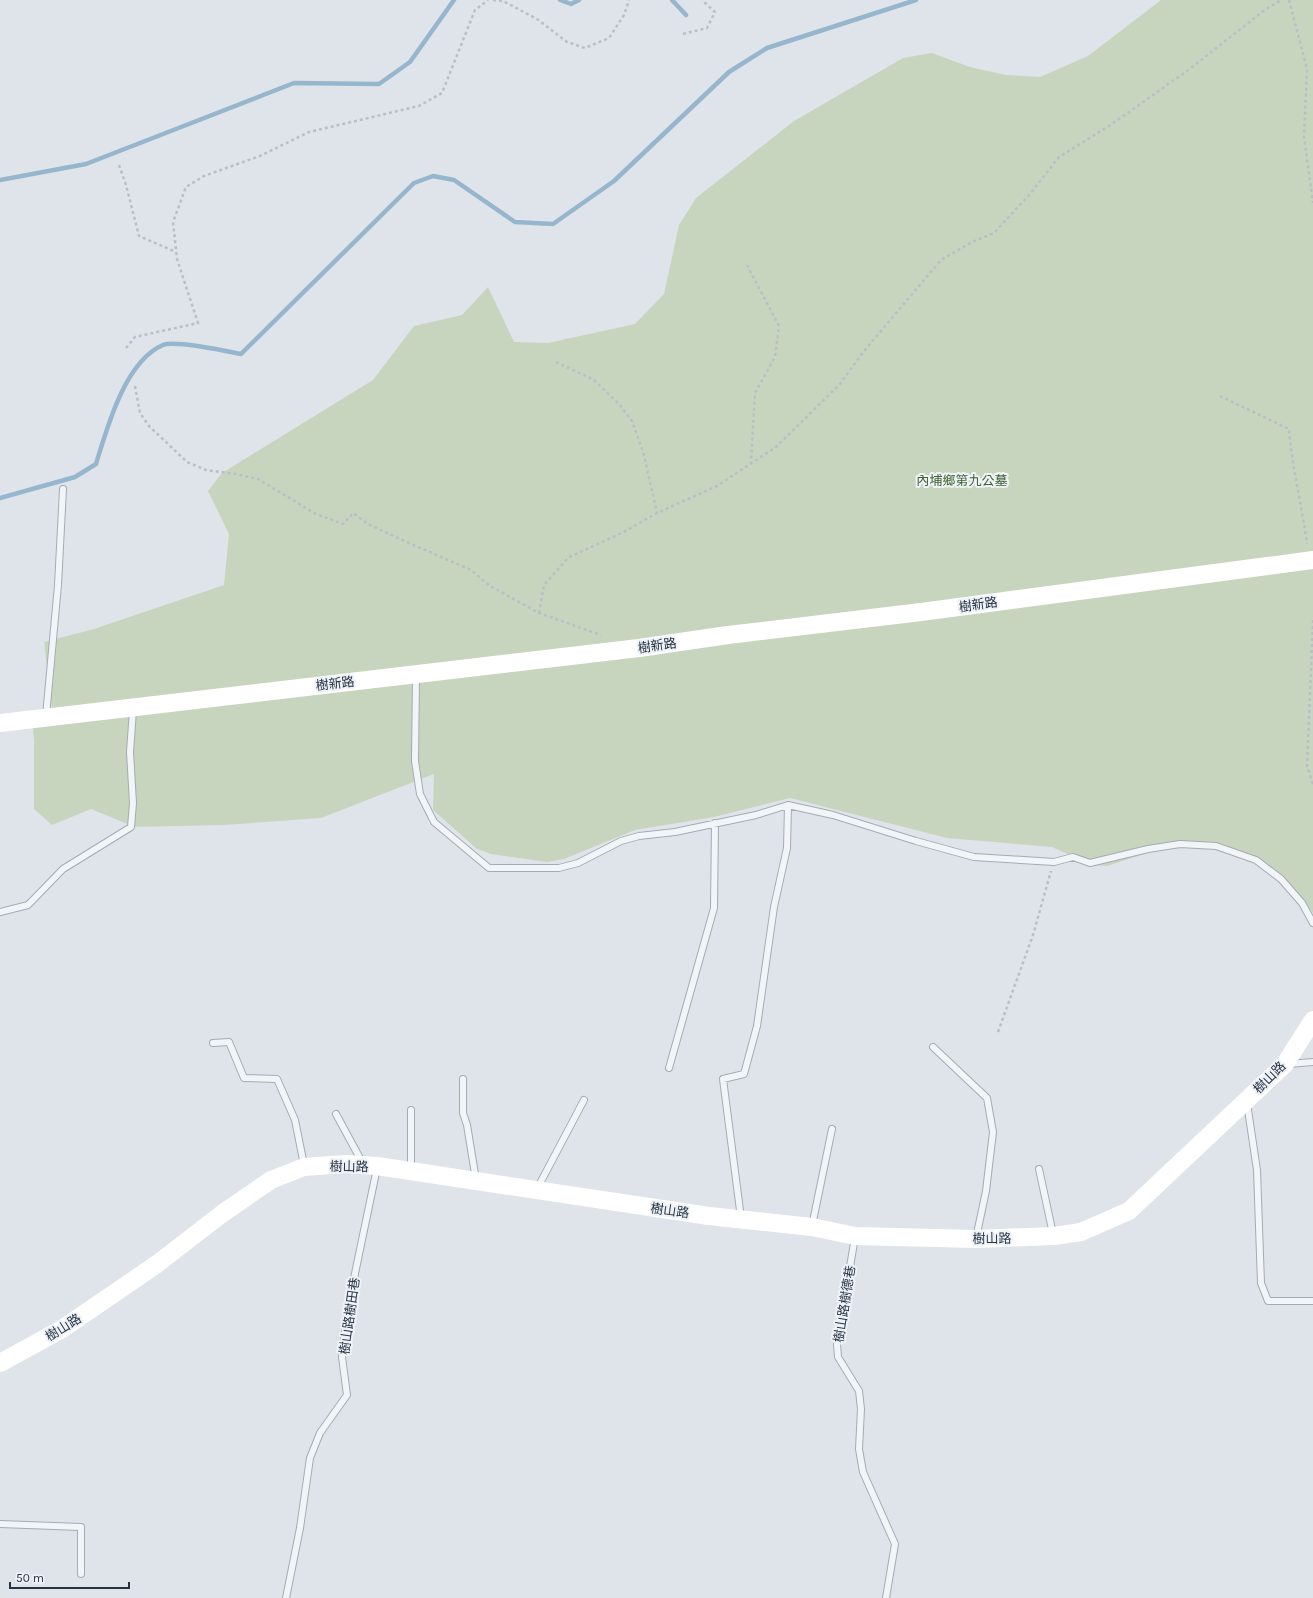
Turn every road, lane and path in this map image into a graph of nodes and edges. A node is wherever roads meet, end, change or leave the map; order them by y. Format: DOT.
graph roads {
  1 [pos="488,0"];
  2 [pos="493,0"];
  3 [pos="629,0"];
  4 [pos="702,0"];
  5 [pos="1281,0"];
  6 [pos="1289,0"];
  7 [pos="683,34"];
  8 [pos="119,165"];
  9 [pos="1313,203"];
  10 [pos="176,253"];
  11 [pos="747,265"];
  12 [pos="126,348"];
  13 [pos="556,362"];
  14 [pos="135,386"];
  15 [pos="1220,396"];
  16 [pos="752,463"];
  17 [pos="63,489"];
  18 [pos="657,513"];
  19 [pos="1311,560"];
  20 [pos="539,613"];
  21 [pos="1313,620"];
  22 [pos="603,636"];
  23 [pos="416,673"];
  24 [pos="133,708"];
  25 [pos="46,718"];
  26 [pos="0,722"];
  27 [pos="1313,785"];
  28 [pos="788,804"];
  29 [pos="715,823"];
  30 [pos="1054,862"];
  31 [pos="0,912"];
  32 [pos="1313,923"];
  33 [pos="1313,1020"];
  34 [pos="998,1032"];
  35 [pos="213,1043"];
  36 [pos="933,1047"];
  37 [pos="1313,1062"];
  38 [pos="1284,1064"];
  39 [pos="669,1068"];
  40 [pos="463,1079"];
  41 [pos="584,1100"];
  42 [pos="1246,1100"];
  43 [pos="411,1110"];
  44 [pos="336,1114"];
  45 [pos="832,1129"];
  46 [pos="370,1166"];
  47 [pos="304,1167"];
  48 [pos="1039,1169"];
  49 [pos="411,1171"];
  50 [pos="476,1181"];
  51 [pos="536,1190"];
  52 [pos="742,1219"];
  53 [pos="812,1227"];
  54 [pos="855,1236"];
  55 [pos="1054,1236"];
  56 [pos="975,1239"];
  57 [pos="1313,1301"];
  58 [pos="0,1363"];
  59 [pos="0,1524"];
  60 [pos="81,1574"];
  61 [pos="286,1598"];
  62 [pos="886,1598"];
  1 -- 10 [label="path"];
  2 -- 3 [label="path"];
  4 -- 7 [label="path"];
  5 -- 16 [label="path"];
  6 -- 9 [label="path"];
  8 -- 10 [label="path"];
  10 -- 12 [label="path"];
  11 -- 16 [label="path"];
  13 -- 18 [label="path"];
  14 -- 20 [label="path"];
  15 -- 19 [label="path"];
  16 -- 18 [label="path"];
  17 -- 25 [label="lane"];
  18 -- 20 [label="path"];
  19 -- 23 [label="street, 樹新路"];
  20 -- 22 [label="path"];
  21 -- 27 [label="path"];
  23 -- 24 [label="street, 樹新路"];
  23 -- 29 [label="lane"];
  24 -- 25 [label="street, 樹新路"];
  24 -- 31 [label="lane"];
  25 -- 26 [label="street, 樹新路"];
  28 -- 29 [label="lane"];
  28 -- 30 [label="lane"];
  28 -- 52 [label="lane"];
  29 -- 39 [label="lane"];
  30 -- 32 [label="lane"];
  30 -- 34 [label="path"];
  33 -- 38 [label="street, 樹山路"];
  35 -- 47 [label="lane"];
  36 -- 56 [label="lane"];
  37 -- 38 [label="lane"];
  38 -- 42 [label="street, 樹山路"];
  40 -- 50 [label="lane"];
  41 -- 51 [label="lane"];
  42 -- 55 [label="street, 樹山路"];
  42 -- 57 [label="lane"];
  43 -- 49 [label="lane"];
  44 -- 46 [label="lane"];
  45 -- 53 [label="lane"];
  46 -- 47 [label="street, 樹山路"];
  46 -- 49 [label="street, 樹山路"];
  46 -- 61 [label="lane, 樹山路樹田巷"];
  47 -- 58 [label="street, 樹山路"];
  48 -- 55 [label="lane"];
  49 -- 50 [label="street, 樹山路"];
  50 -- 51 [label="street, 樹山路"];
  51 -- 52 [label="street, 樹山路"];
  52 -- 53 [label="street, 樹山路"];
  53 -- 54 [label="street, 樹山路"];
  54 -- 56 [label="street, 樹山路"];
  54 -- 62 [label="lane, 樹山路樹德巷"];
  55 -- 56 [label="street, 樹山路"];
  59 -- 60 [label="lane"];
}
